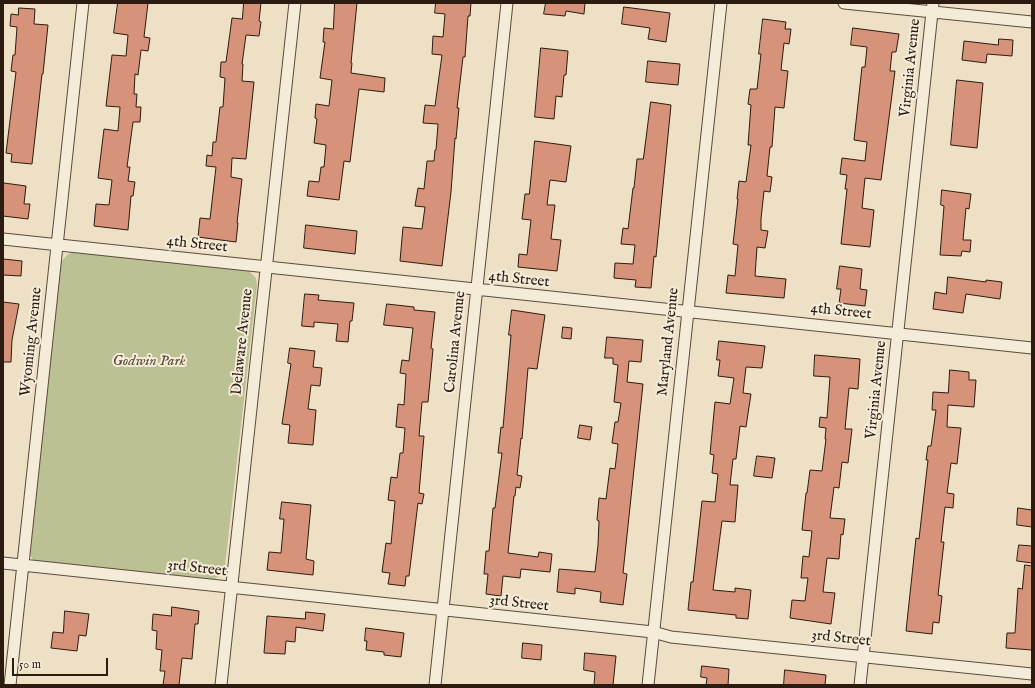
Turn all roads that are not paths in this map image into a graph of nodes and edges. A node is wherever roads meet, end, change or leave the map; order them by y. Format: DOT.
graph roads {
  1 [pos="83,3"];
  2 [pos="295,3"];
  3 [pos="507,3"];
  4 [pos="721,3"];
  5 [pos="844,3"];
  6 [pos="933,8"];
  7 [pos="1032,22"];
  8 [pos="3,239"];
  9 [pos="58,245"];
  10 [pos="267,267"];
  11 [pos="477,290"];
  12 [pos="687,312"];
  13 [pos="898,333"];
  14 [pos="1032,348"];
  15 [pos="3,564"];
  16 [pos="24,566"];
  17 [pos="231,588"];
  18 [pos="442,610"];
  19 [pos="653,632"];
  20 [pos="864,655"];
  21 [pos="1032,674"];
  22 [pos="10,685"];
  23 [pos="221,685"];
  24 [pos="435,685"];
  25 [pos="648,685"];
  26 [pos="860,685"];
  1 -- 9 [label="street, Wyoming Avenue"];
  2 -- 10 [label="street, Delaware Avenue"];
  3 -- 11 [label="street, Carolina Avenue"];
  4 -- 12 [label="street, Maryland Avenue"];
  5 -- 6 [label="street"];
  6 -- 7 [label="street"];
  6 -- 13 [label="street, Virginia Avenue"];
  8 -- 9 [label="street, 4th Street"];
  9 -- 10 [label="street, 4th Street"];
  9 -- 16 [label="street, Wyoming Avenue"];
  10 -- 11 [label="street, 4th Street"];
  10 -- 17 [label="street, Delaware Avenue"];
  11 -- 12 [label="street, 4th Street"];
  11 -- 18 [label="street, Carolina Avenue"];
  12 -- 13 [label="street, 4th Street"];
  12 -- 19 [label="street, Maryland Avenue"];
  13 -- 14 [label="street, 4th Street"];
  13 -- 20 [label="street, Virginia Avenue"];
  15 -- 16 [label="street, 3rd Street"];
  16 -- 17 [label="street, 3rd Street"];
  16 -- 22 [label="street, Wyoming Avenue"];
  17 -- 18 [label="street, 3rd Street"];
  17 -- 23 [label="street, Delaware Avenue"];
  18 -- 19 [label="street, 3rd Street"];
  18 -- 24 [label="street, Carolina Avenue"];
  19 -- 20 [label="street, 3rd Street"];
  19 -- 25 [label="street, Maryland Avenue"];
  20 -- 21 [label="street, 3rd Street"];
  20 -- 26 [label="street, Virginia Avenue"];
}
